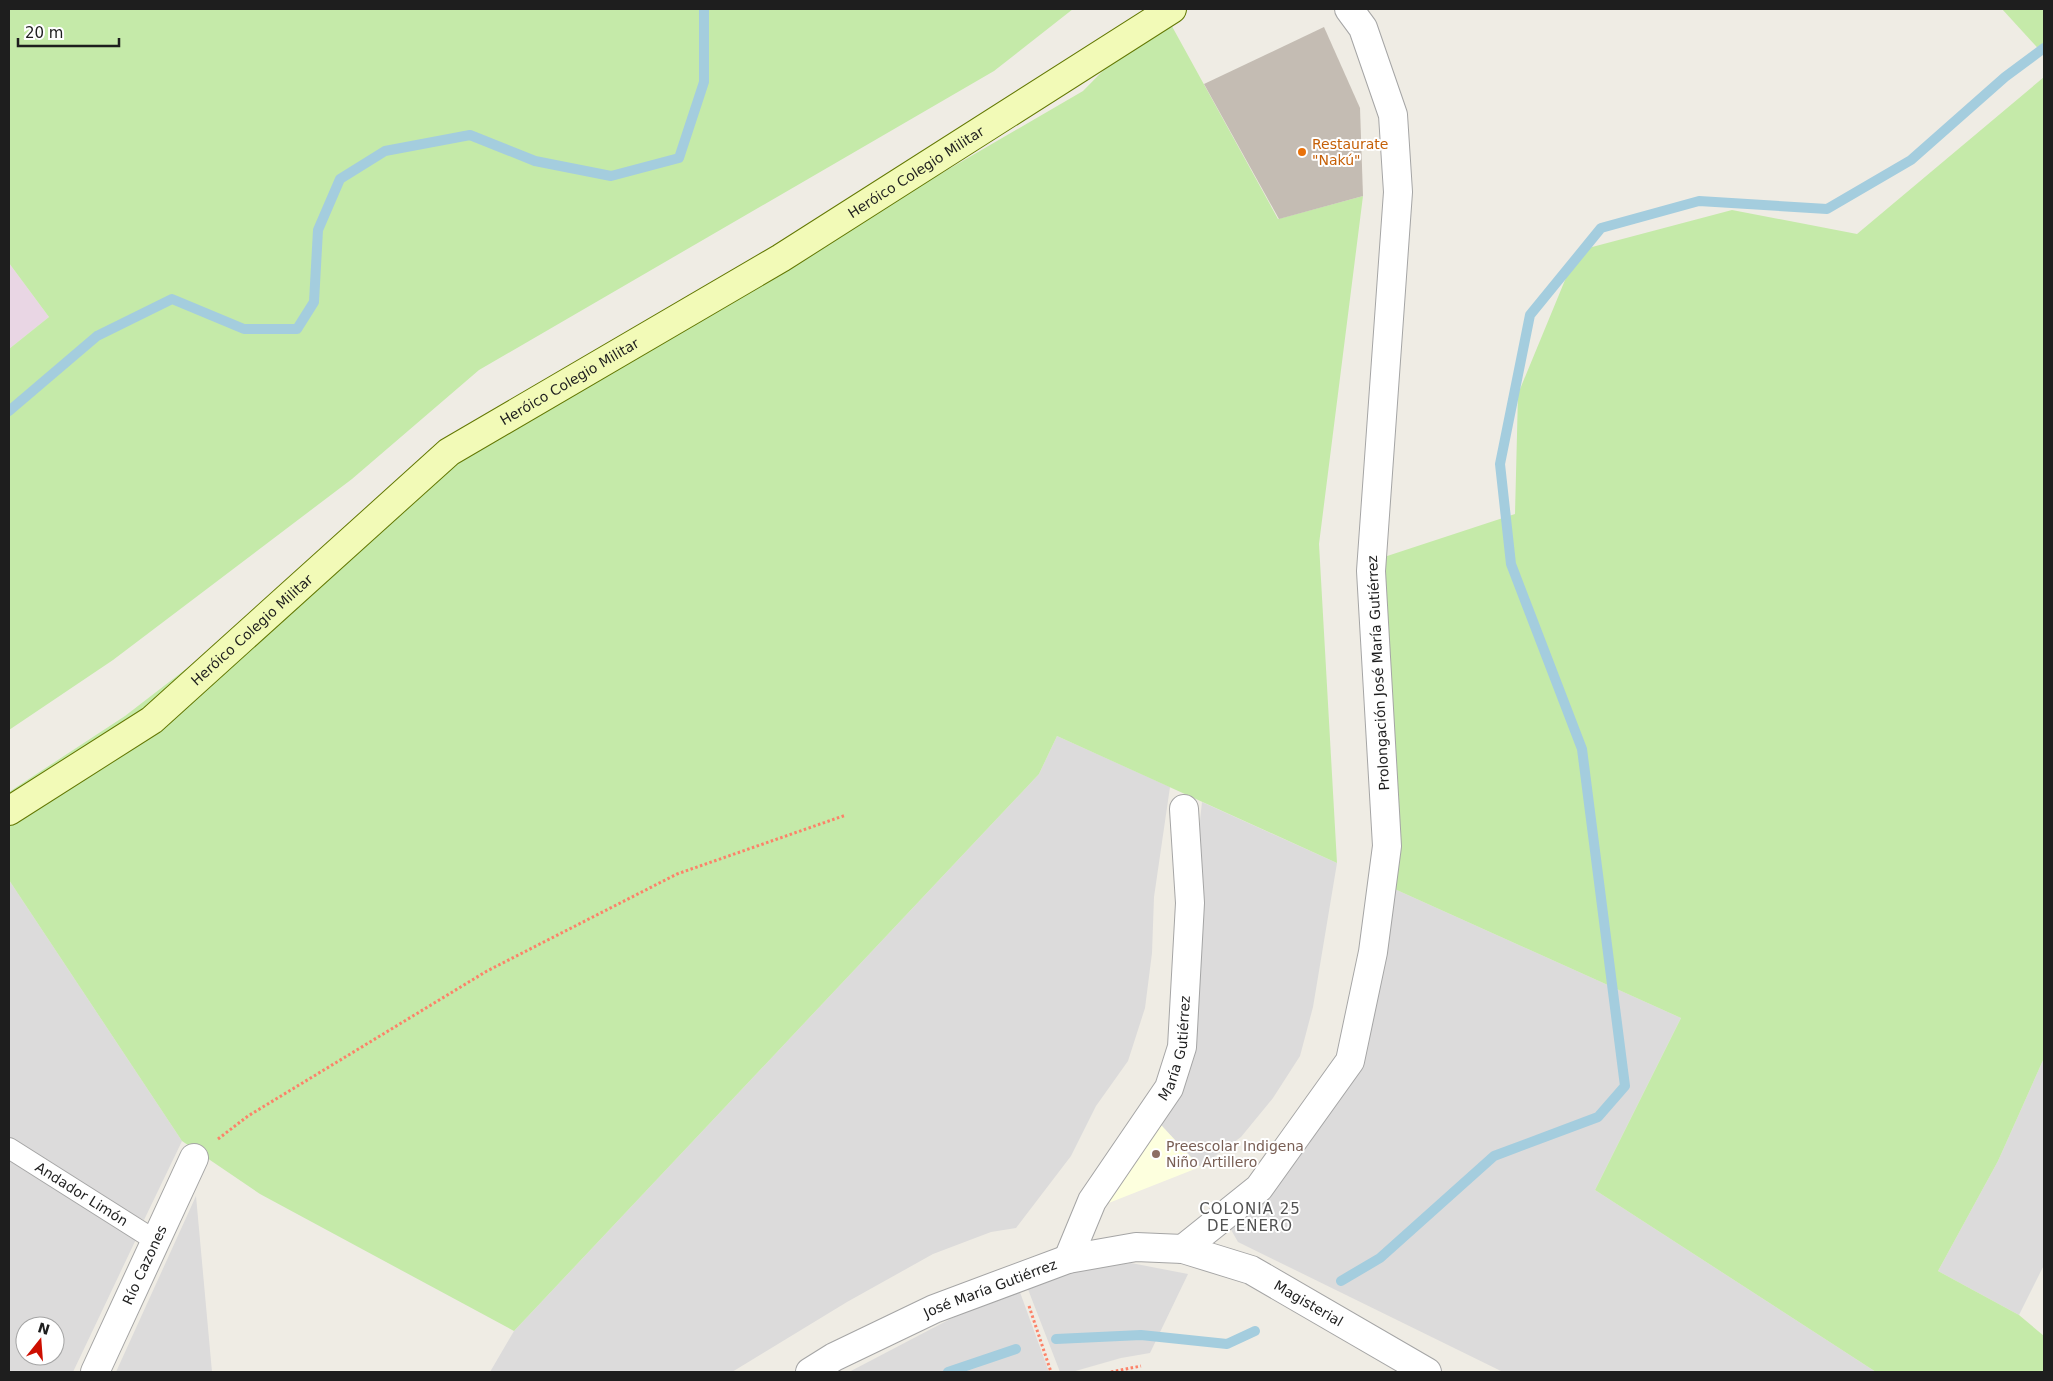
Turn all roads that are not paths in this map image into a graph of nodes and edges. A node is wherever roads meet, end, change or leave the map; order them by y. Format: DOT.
graph roads {
  1 [pos="1172,9"];
  2 [pos="1349,9"];
  3 [pos="1184,810"];
  4 [pos="9,811"];
  5 [pos="9,1148"];
  6 [pos="194,1158"];
  7 [pos="156,1241"];
  8 [pos="1183,1249"];
  9 [pos="1068,1259"];
  10 [pos="95,1372"];
  11 [pos="810,1372"];
  12 [pos="1427,1372"];
  1 -- 4 [label="street, Heróico Colegio Militar"];
  2 -- 8 [label="street, Prolongación José María Gutiérrez"];
  3 -- 9 [label="street, María Gutiérrez"];
  5 -- 7 [label="lane, Andador Limón"];
  6 -- 7 [label="street, Río Cazones"];
  7 -- 10 [label="street, Río Cazones"];
  8 -- 9 [label="street, José María Gutiérrez"];
  8 -- 12 [label="street, Magisterial"];
  9 -- 11 [label="street, José María Gutiérrez"];
}
